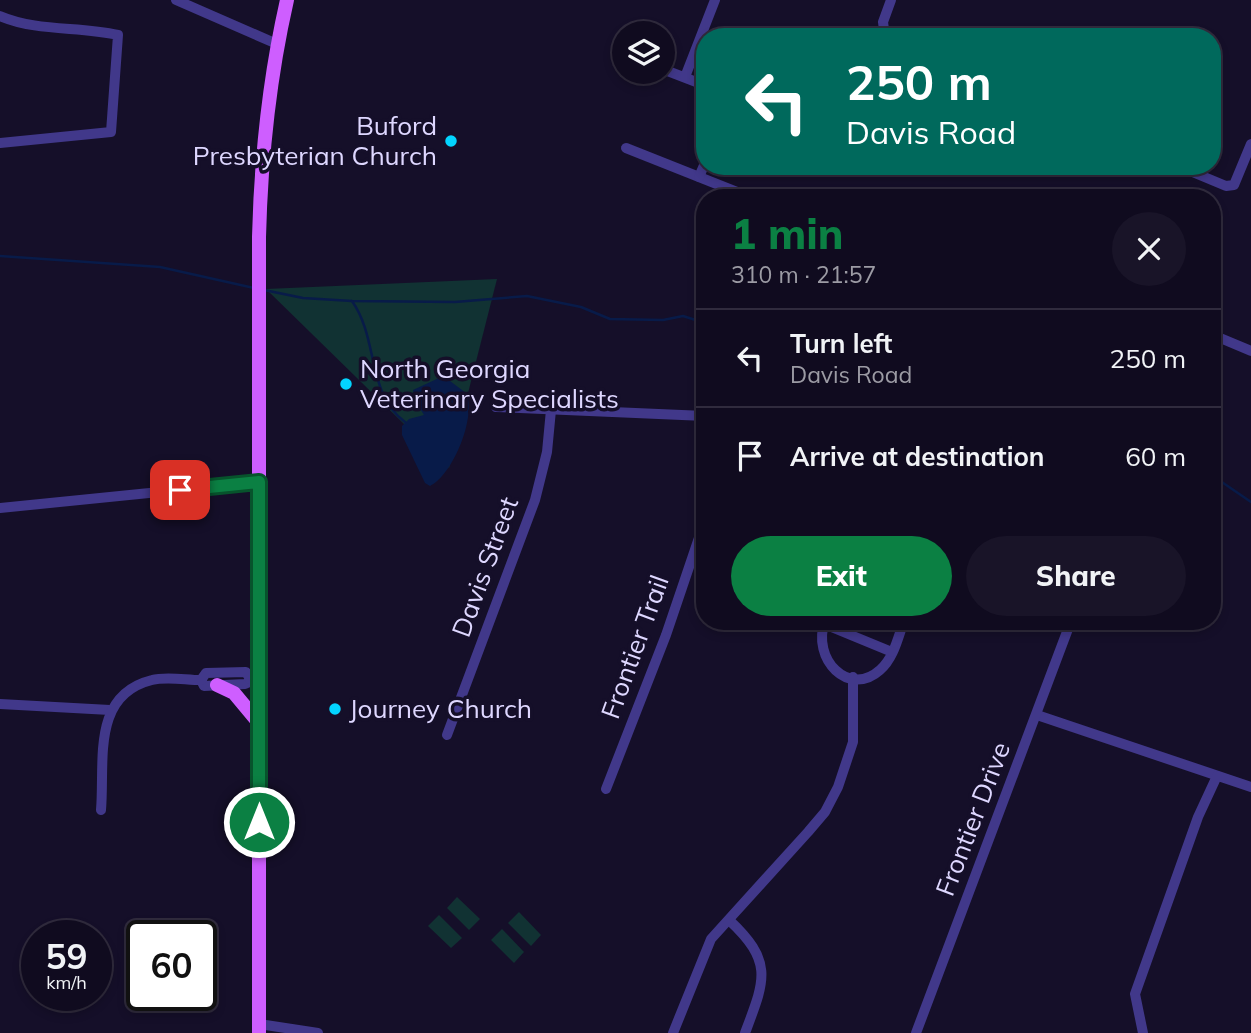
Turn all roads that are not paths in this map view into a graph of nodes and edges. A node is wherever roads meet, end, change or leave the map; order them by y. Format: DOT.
graph roads {
  1 [pos="176,0"];
  2 [pos="287,0"];
  3 [pos="715,0"];
  4 [pos="891,0"];
  5 [pos="0,16"];
  6 [pos="704,28"];
  7 [pos="884,28"];
  8 [pos="277,44"];
  9 [pos="696,49"];
  10 [pos="675,74"];
  11 [pos="685,77"];
  12 [pos="696,82"];
  13 [pos="0,143"];
  14 [pos="1251,144"];
  15 [pos="626,148"];
  16 [pos="1200,175"];
  17 [pos="699,177"];
  18 [pos="729,189"];
  19 [pos="1221,338"];
  20 [pos="1251,351"];
  21 [pos="496,407"];
  22 [pos="551,411"];
  23 [pos="696,416"];
  24 [pos="259,482"];
  25 [pos="0,508"];
  26 [pos="696,547"];
  27 [pos="822,630"];
  28 [pos="840,630"];
  29 [pos="901,630"];
  30 [pos="1068,630"];
  31 [pos="892,652"];
  32 [pos="853,677"];
  33 [pos="255,679"];
  34 [pos="201,680"];
  35 [pos="217,685"];
  36 [pos="0,704"];
  37 [pos="110,710"];
  38 [pos="1037,715"];
  39 [pos="259,723"];
  40 [pos="447,735"];
  41 [pos="1217,776"];
  42 [pos="1251,787"];
  43 [pos="606,789"];
  44 [pos="101,810"];
  45 [pos="729,920"];
  46 [pos="259,1029"];
  47 [pos="318,1033"];
  48 [pos="673,1033"];
  49 [pos="745,1033"];
  50 [pos="916,1033"];
  51 [pos="1143,1033"];
  1 -- 8 [label="street"];
  2 -- 8 [label="main road"];
  3 -- 6 [label="street"];
  4 -- 7 [label="street"];
  5 -- 13 [label="street"];
  8 -- 24 [label="main road"];
  9 -- 11 [label="street"];
  10 -- 11 [label="street"];
  11 -- 12 [label="street"];
  14 -- 16 [label="street"];
  15 -- 17 [label="street"];
  17 -- 18 [label="street"];
  19 -- 20 [label="street"];
  21 -- 22 [label="street"];
  22 -- 23 [label="street"];
  22 -- 40 [label="street, Davis Street"];
  24 -- 25 [label="street"];
  24 -- 33 [label="main road"];
  26 -- 43 [label="street, Frontier Trail"];
  27 -- 32 [label="street"];
  28 -- 31 [label="street"];
  29 -- 31 [label="street"];
  30 -- 38 [label="street, Frontier Drive"];
  31 -- 32 [label="street"];
  32 -- 45 [label="street"];
  33 -- 34 [label="street"];
  33 -- 35 [label="street"];
  33 -- 39 [label="main road"];
  34 -- 35 [label="street"];
  34 -- 37 [label="street"];
  35 -- 39 [label="main road"];
  36 -- 37 [label="street"];
  37 -- 44 [label="street"];
  38 -- 41 [label="street"];
  38 -- 50 [label="street, Frontier Drive"];
  39 -- 46 [label="main road"];
  41 -- 42 [label="street"];
  41 -- 51 [label="street"];
  45 -- 48 [label="street"];
  45 -- 49 [label="street"];
  46 -- 47 [label="street"];
}
